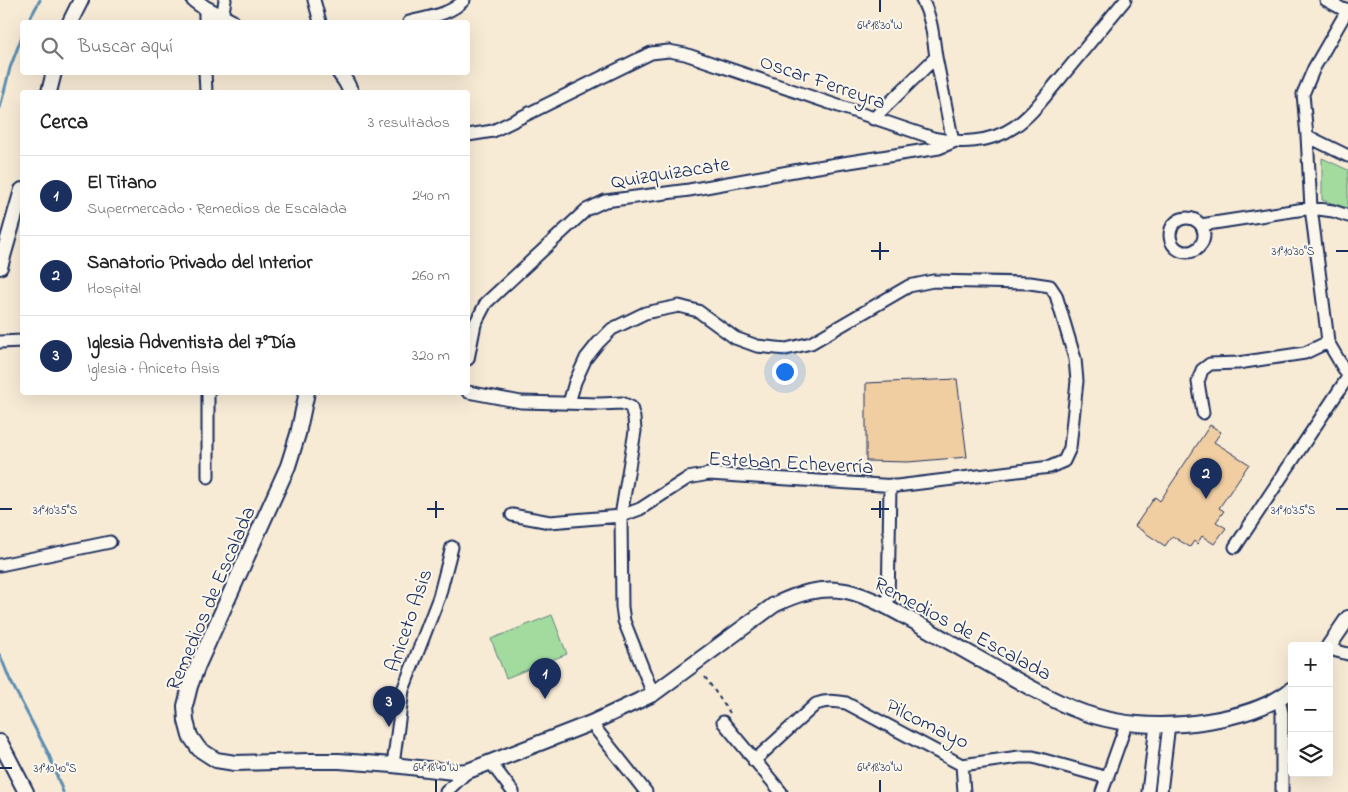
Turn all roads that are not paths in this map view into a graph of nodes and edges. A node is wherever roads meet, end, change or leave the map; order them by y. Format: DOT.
graph roads {
  1 [pos="80,0"];
  2 [pos="225,0"];
  3 [pos="314,0"];
  4 [pos="464,0"];
  5 [pos="922,0"];
  6 [pos="1125,0"];
  7 [pos="1326,0"];
  8 [pos="201,10"];
  9 [pos="1348,11"];
  10 [pos="71,20"];
  11 [pos="227,20"];
  12 [pos="319,20"];
  13 [pos="417,20"];
  14 [pos="936,57"];
  15 [pos="53,75"];
  16 [pos="205,75"];
  17 [pos="341,75"];
  18 [pos="50,90"];
  19 [pos="206,90"];
  20 [pos="350,90"];
  21 [pos="874,119"];
  22 [pos="470,135"];
  23 [pos="1308,136"];
  24 [pos="953,142"];
  25 [pos="1348,156"];
  26 [pos="20,199"];
  27 [pos="1311,208"];
  28 [pos="1348,216"];
  29 [pos="1201,225"];
  30 [pos="0,267"];
  31 [pos="20,341"];
  32 [pos="0,342"];
  33 [pos="1328,342"];
  34 [pos="470,350"];
  35 [pos="1348,377"];
  36 [pos="470,392"];
  37 [pos="208,395"];
  38 [pos="307,395"];
  39 [pos="569,403"];
  40 [pos="1203,413"];
  41 [pos="208,476"];
  42 [pos="890,485"];
  43 [pos="512,515"];
  44 [pos="621,516"];
  45 [pos="110,542"];
  46 [pos="452,547"];
  47 [pos="1235,547"];
  48 [pos="0,565"];
  49 [pos="888,607"];
  50 [pos="1348,618"];
  51 [pos="1333,642"];
  52 [pos="1333,649"];
  53 [pos="1348,654"];
  54 [pos="1288,692"];
  55 [pos="653,694"];
  56 [pos="1279,699"];
  57 [pos="723,722"];
  58 [pos="1127,722"];
  59 [pos="591,723"];
  60 [pos="1163,724"];
  61 [pos="0,742"];
  62 [pos="754,761"];
  63 [pos="490,763"];
  64 [pos="393,765"];
  65 [pos="962,765"];
  66 [pos="468,771"];
  67 [pos="1108,778"];
  68 [pos="26,792"];
  69 [pos="446,792"];
  70 [pos="513,792"];
  71 [pos="646,792"];
  72 [pos="781,792"];
  73 [pos="964,792"];
  74 [pos="1102,792"];
  75 [pos="1148,792"];
  76 [pos="1161,792"];
  77 [pos="1282,792"];
  1 -- 10 [label="main road"];
  2 -- 11 [label="street"];
  3 -- 12 [label="street"];
  4 -- 13 [label="street"];
  5 -- 14 [label="street"];
  6 -- 24 [label="street, Oscar Ferreyra"];
  7 -- 9 [label="street"];
  8 -- 11 [label="main road"];
  9 -- 23 [label="street"];
  14 -- 21 [label="street"];
  14 -- 24 [label="street"];
  15 -- 18 [label="main road"];
  16 -- 19 [label="street"];
  17 -- 20 [label="main road"];
  21 -- 22 [label="street, Oscar Ferreyra"];
  21 -- 24 [label="street, Oscar Ferreyra"];
  23 -- 25 [label="street"];
  23 -- 27 [label="street"];
  24 -- 34 [label="street, Quizquizacate"];
  26 -- 30 [label="main road"];
  27 -- 28 [label="street"];
  27 -- 29 [label="street"];
  27 -- 33 [label="street"];
  31 -- 32 [label="street"];
  33 -- 35 [label="street"];
  33 -- 40 [label="street"];
  35 -- 47 [label="street"];
  36 -- 39 [label="street"];
  37 -- 41 [label="street"];
  38 -- 64 [label="main road, Remedios de Escalada"];
  39 -- 42 [label="street, Esteban Echeverría"];
  39 -- 44 [label="street"];
  42 -- 44 [label="street, Esteban Echeverría"];
  42 -- 49 [label="street"];
  43 -- 44 [label="street, Esteban Echeverría"];
  44 -- 55 [label="street"];
  45 -- 48 [label="street"];
  46 -- 64 [label="street, Aniceto Asis"];
  49 -- 55 [label="main road, Remedios de Escalada"];
  49 -- 58 [label="main road, Remedios de Escalada"];
  50 -- 51 [label="main road"];
  52 -- 53 [label="street"];
  54 -- 56 [label="main road, Remedios de Escalada"];
  55 -- 59 [label="main road, Remedios de Escalada"];
  56 -- 60 [label="main road, Remedios de Escalada"];
  56 -- 77 [label="street"];
  57 -- 62 [label="street"];
  58 -- 60 [label="main road, Remedios de Escalada"];
  58 -- 67 [label="street"];
  59 -- 63 [label="main road, Remedios de Escalada"];
  59 -- 71 [label="street"];
  60 -- 75 [label="street"];
  60 -- 76 [label="street"];
  61 -- 68 [label="main road"];
  62 -- 65 [label="street, Pilcomayo"];
  62 -- 72 [label="street"];
  63 -- 66 [label="main road, Remedios de Escalada"];
  63 -- 70 [label="street"];
  64 -- 66 [label="main road, Remedios de Escalada"];
  65 -- 67 [label="street, Pilcomayo"];
  65 -- 73 [label="street"];
  66 -- 69 [label="street"];
  67 -- 74 [label="street"];
}
